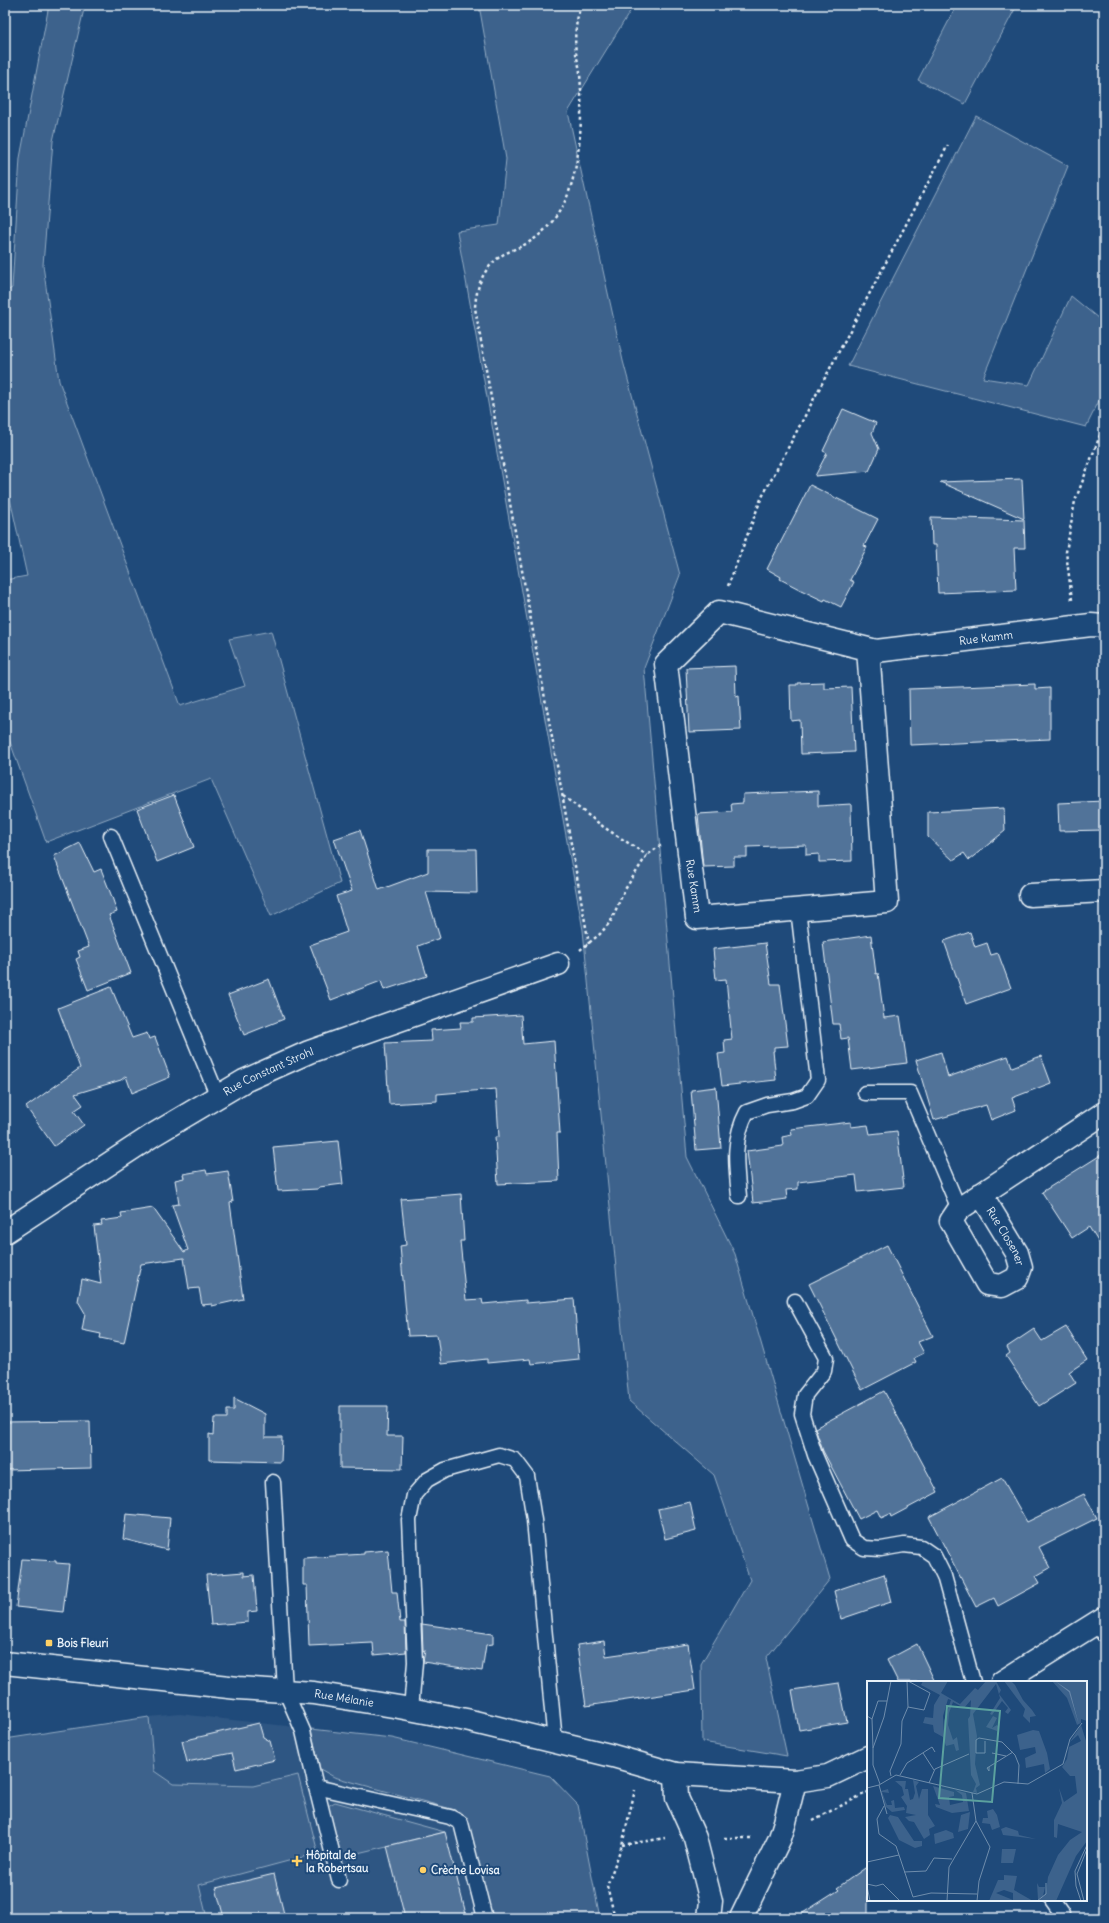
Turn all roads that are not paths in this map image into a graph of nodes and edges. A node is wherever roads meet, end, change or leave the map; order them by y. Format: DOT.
graph roads {
  1 [pos="1104,626"];
  2 [pos="868,649"];
  3 [pos="111,836"];
  4 [pos="1104,891"];
  5 [pos="1030,895"];
  6 [pos="798,909"];
  7 [pos="558,964"];
  8 [pos="865,1093"];
  9 [pos="218,1097"];
  10 [pos="1104,1113"];
  11 [pos="981,1194"];
  12 [pos="739,1196"];
  13 [pos="959,1209"];
  14 [pos="5,1232"];
  15 [pos="795,1301"];
  16 [pos="273,1482"];
  17 [pos="1101,1625"];
  18 [pos="5,1663"];
  19 [pos="973,1681"];
  20 [pos="1004,1681"];
  21 [pos="284,1690"];
  22 [pos="411,1709"];
  23 [pos="555,1742"];
  24 [pos="867,1756"];
  25 [pos="676,1774"];
  26 [pos="795,1781"];
  27 [pos="316,1787"];
  28 [pos="339,1880"];
  29 [pos="1053,1901"];
  30 [pos="1062,1914"];
  31 [pos="485,1918"];
  32 [pos="710,1918"];
  33 [pos="741,1918"];
  1 -- 2 [label="street, Rue Kamm"];
  2 -- 6 [label="street, Rue Kamm"];
  2 -- 6 [label="street, Rue Kamm"];
  3 -- 9 [label="lane"];
  4 -- 5 [label="street"];
  6 -- 12 [label="lane"];
  7 -- 9 [label="street, Rue Constant Strohl"];
  8 -- 13 [label="lane"];
  9 -- 14 [label="street, Rue Constant Strohl"];
  10 -- 11 [label="street, Rue Closener"];
  11 -- 13 [label="street, Rue Closener"];
  11 -- 13 [label="street, Rue Closener"];
  15 -- 19 [label="lane"];
  16 -- 21 [label="lane"];
  17 -- 20 [label="street"];
  18 -- 21 [label="street, Rue Mélanie"];
  21 -- 22 [label="street, Rue Mélanie"];
  21 -- 27 [label="lane"];
  22 -- 23 [label="street, Rue Mélanie"];
  22 -- 23 [label="lane"];
  23 -- 25 [label="street, Rue Mélanie"];
  24 -- 26 [label="street"];
  25 -- 26 [label="street, Rue Mélanie"];
  25 -- 32 [label="street"];
  26 -- 33 [label="street"];
  27 -- 28 [label="lane"];
  27 -- 31 [label="lane"];
  29 -- 30 [label="lane"];
}
